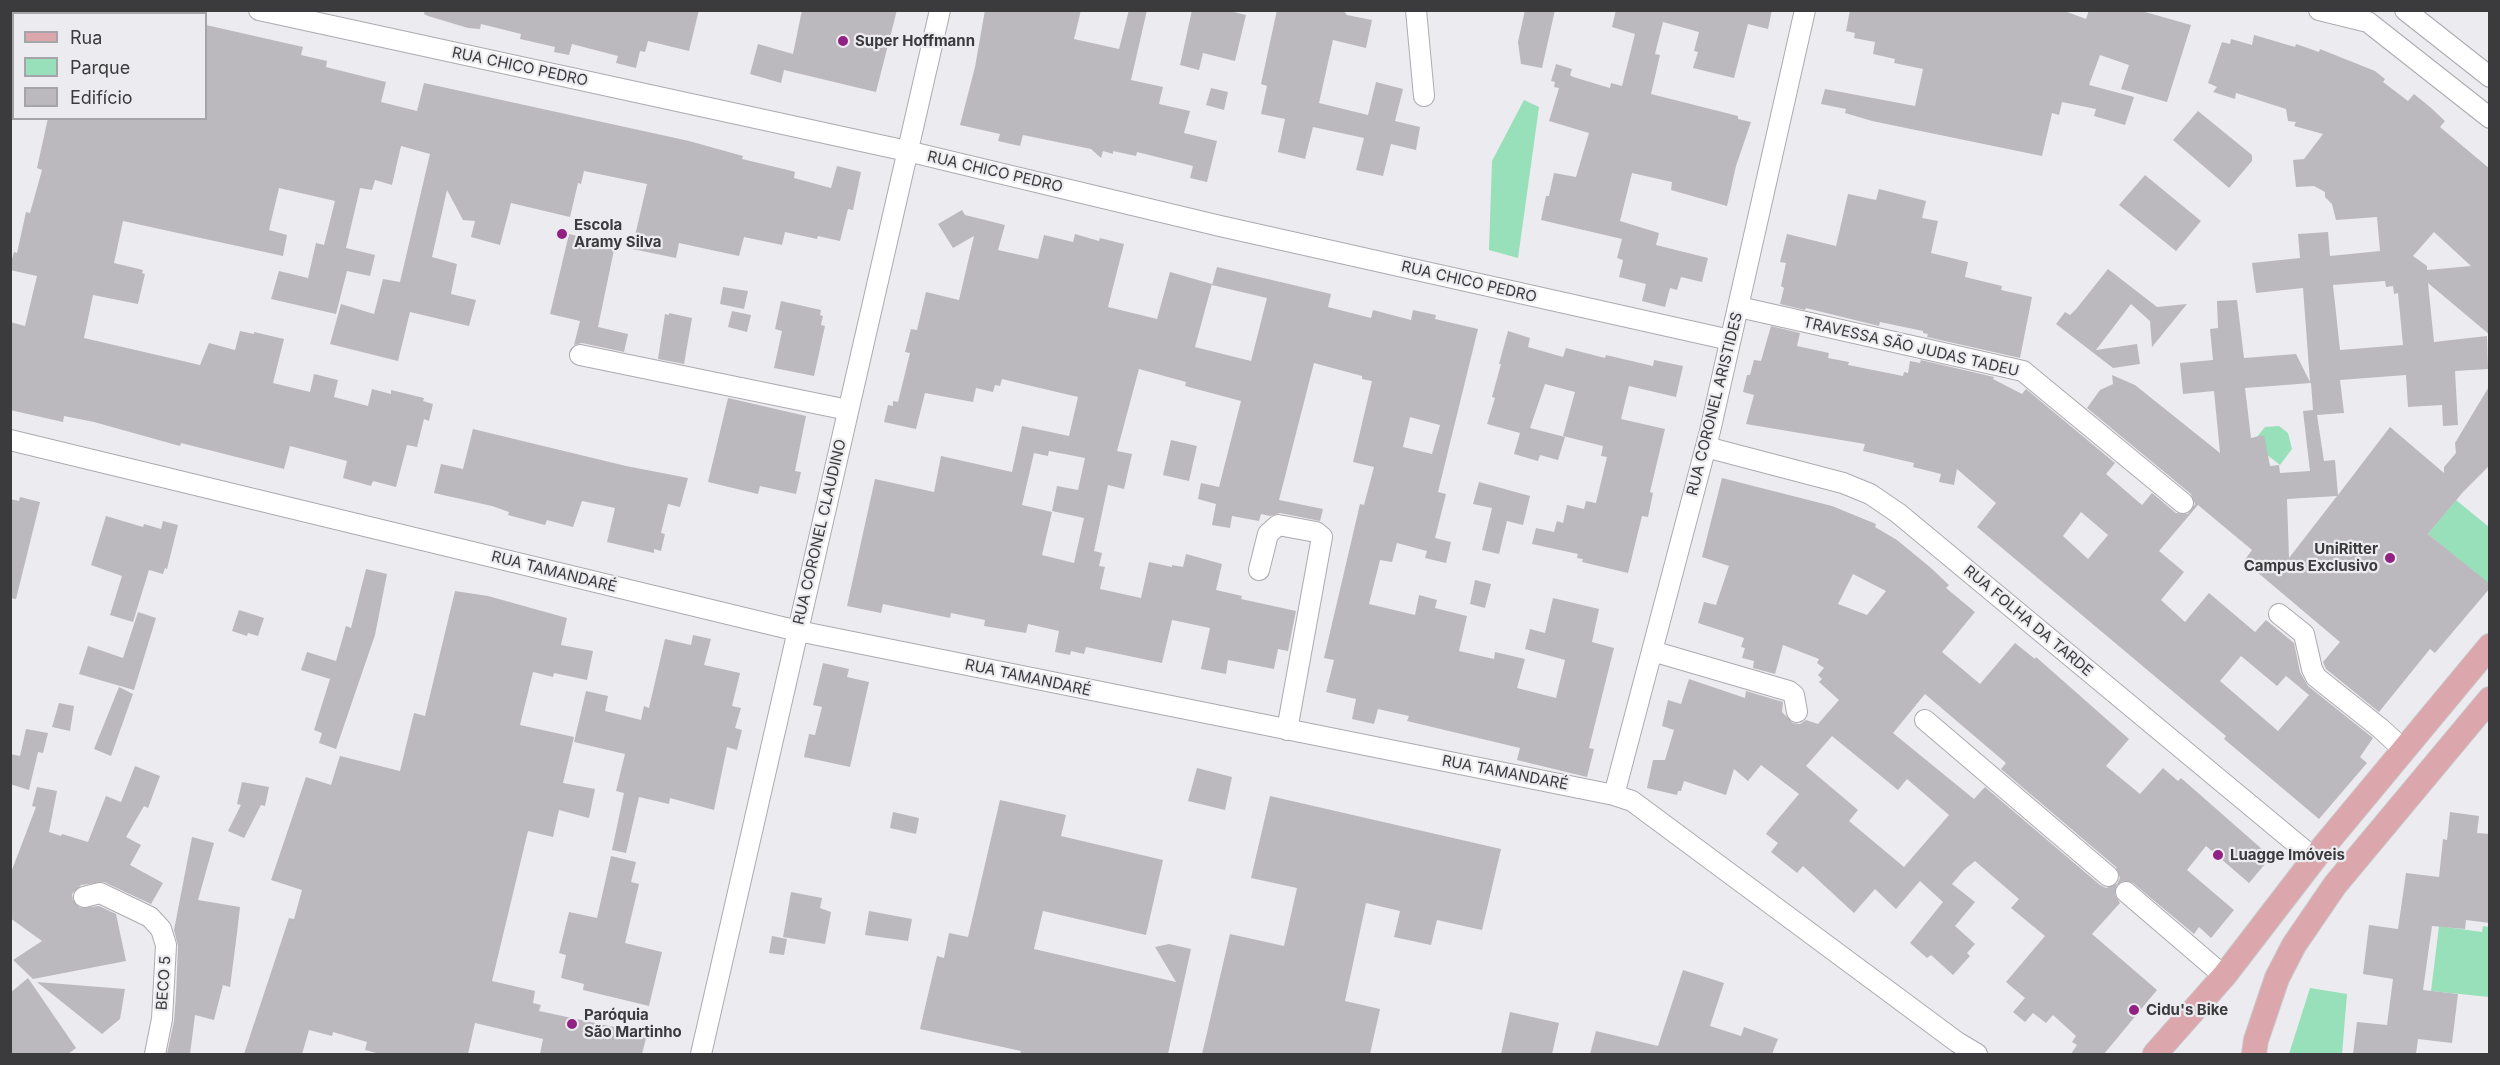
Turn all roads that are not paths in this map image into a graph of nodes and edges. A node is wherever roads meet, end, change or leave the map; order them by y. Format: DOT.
graph roads {
  1 [pos="259,10"];
  2 [pos="940,10"];
  3 [pos="1416,10"];
  4 [pos="1805,10"];
  5 [pos="2319,10"];
  6 [pos="2405,10"];
  7 [pos="2490,77"];
  8 [pos="1424,96"];
  9 [pos="2490,118"];
  10 [pos="906,151"];
  11 [pos="1739,307"];
  12 [pos="1730,340"];
  13 [pos="580,354"];
  14 [pos="848,410"];
  15 [pos="10,440"];
  16 [pos="1706,447"];
  17 [pos="2183,503"];
  18 [pos="1259,570"];
  19 [pos="2279,614"];
  20 [pos="798,631"];
  21 [pos="2490,646"];
  22 [pos="1652,651"];
  23 [pos="2490,699"];
  24 [pos="1797,712"];
  25 [pos="1925,720"];
  26 [pos="1287,729"];
  27 [pos="2403,750"];
  28 [pos="1614,795"];
  29 [pos="2315,859"];
  30 [pos="2109,876"];
  31 [pos="2127,892"];
  32 [pos="84,897"];
  33 [pos="2224,976"];
  34 [pos="155,1054"];
  35 [pos="701,1054"];
  36 [pos="1977,1054"];
  37 [pos="2155,1054"];
  38 [pos="2254,1054"];
  1 -- 10 [label="street, RUA CHICO PEDRO"];
  2 -- 10 [label="street, RUA CORONEL CLAUDINO"];
  3 -- 8 [label="street"];
  4 -- 11 [label="street, RUA CORONEL ARISTIDES"];
  5 -- 9 [label="street"];
  6 -- 7 [label="street"];
  10 -- 12 [label="street, RUA CHICO PEDRO"];
  10 -- 14 [label="street, RUA CORONEL CLAUDINO"];
  11 -- 12 [label="street, RUA CORONEL ARISTIDES"];
  11 -- 17 [label="street, TRAVESSA SÃO JUDAS TADEU"];
  12 -- 16 [label="street, RUA CORONEL ARISTIDES"];
  13 -- 14 [label="street"];
  14 -- 20 [label="street, RUA CORONEL CLAUDINO"];
  15 -- 20 [label="street, RUA TAMANDARÉ"];
  16 -- 22 [label="street, RUA CORONEL ARISTIDES"];
  16 -- 29 [label="street, RUA FOLHA DA TARDE"];
  18 -- 26 [label="street"];
  19 -- 27 [label="street"];
  20 -- 26 [label="street, RUA TAMANDARÉ"];
  20 -- 35 [label="street, RUA CORONEL CLAUDINO"];
  21 -- 27 [label="main road"];
  22 -- 24 [label="street"];
  22 -- 28 [label="street, RUA CORONEL ARISTIDES"];
  23 -- 38 [label="main road"];
  25 -- 30 [label="street"];
  26 -- 28 [label="street, RUA TAMANDARÉ"];
  27 -- 29 [label="main road"];
  28 -- 36 [label="street, RUA TAMANDARÉ"];
  29 -- 33 [label="main road"];
  31 -- 33 [label="street"];
  32 -- 34 [label="street, BECO 5"];
  33 -- 37 [label="main road"];
}
